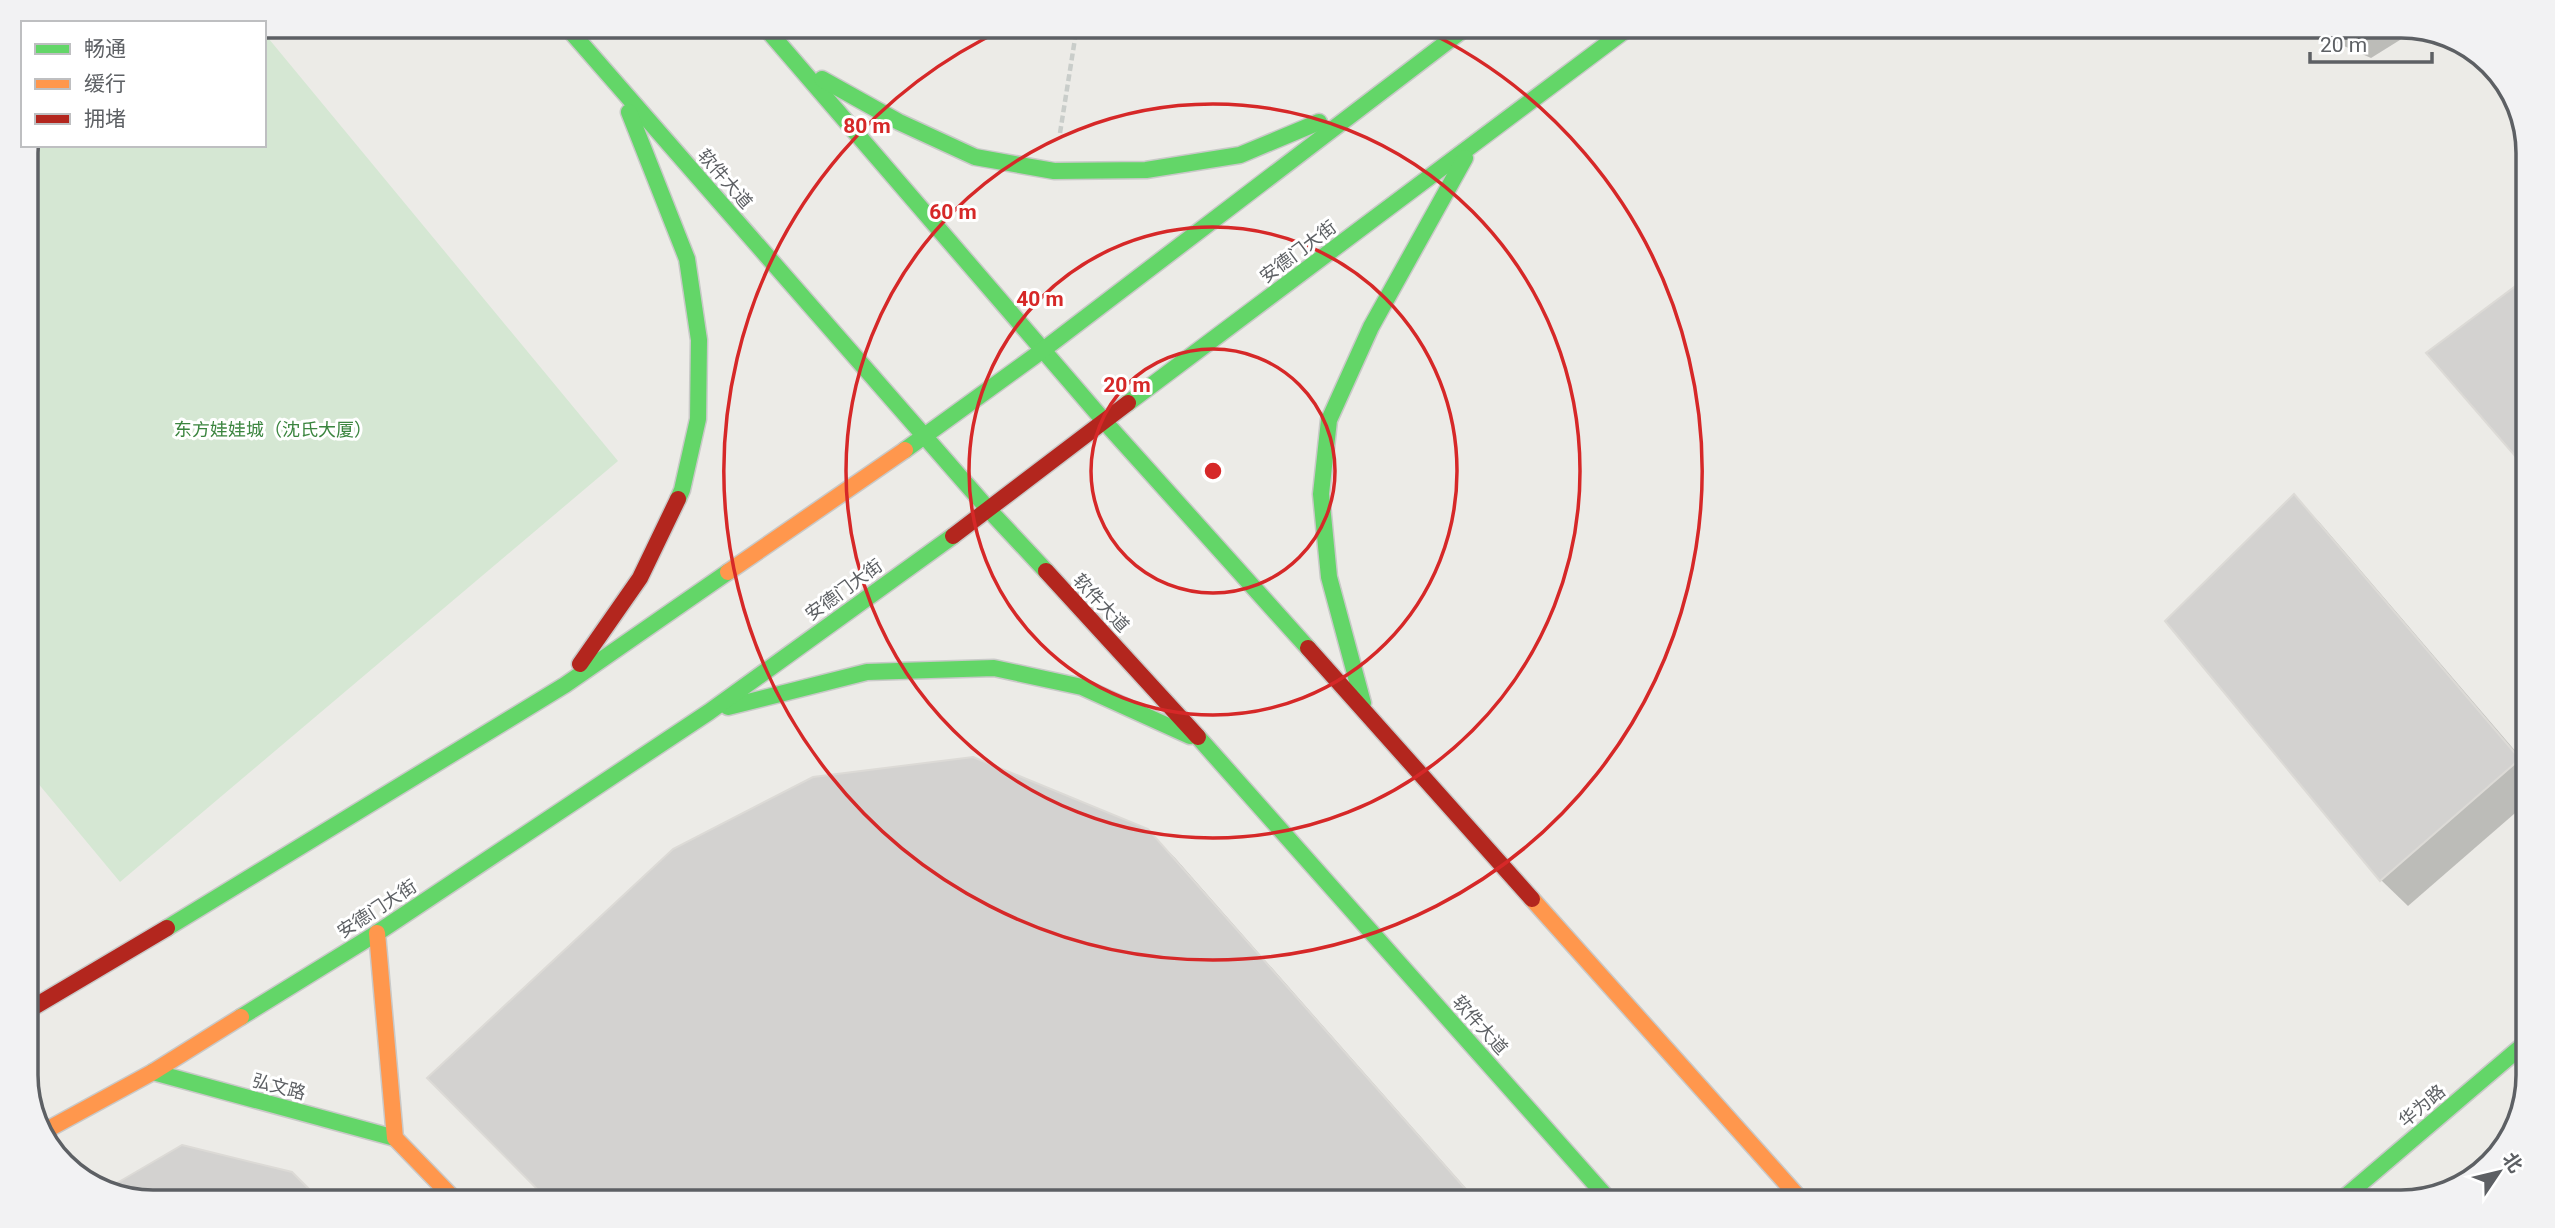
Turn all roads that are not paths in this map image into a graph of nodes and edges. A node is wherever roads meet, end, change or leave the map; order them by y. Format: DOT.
graph roads {
  1 [pos="576,38"];
  2 [pos="774,38"];
  3 [pos="1452,38"];
  4 [pos="1615,38"];
  5 [pos="797,64"];
  6 [pos="619,87"];
  7 [pos="1369,102"];
  8 [pos="1473,145"];
  9 [pos="1043,350"];
  10 [pos="1104,421"];
  11 [pos="924,437"];
  12 [pos="989,510"];
  13 [pos="565,685"];
  14 [pos="709,712"];
  15 [pos="1365,712"];
  16 [pos="1204,743"];
  17 [pos="377,933"];
  18 [pos="39,1004"];
  19 [pos="2516,1051"];
  20 [pos="153,1072"];
  21 [pos="51,1127"];
  22 [pos="395,1138"];
  23 [pos="445,1190"];
  24 [pos="1600,1190"];
  25 [pos="1792,1190"];
  26 [pos="2353,1190"];
  1 -- 6 [label="main road, 软件大道"];
  2 -- 5 [label="main road"];
  3 -- 7 [label="main road"];
  4 -- 8 [label="main road, 安德门大街"];
  5 -- 7 [label="main road"];
  5 -- 9 [label="main road"];
  6 -- 11 [label="main road, 软件大道"];
  6 -- 13 [label="main road"];
  7 -- 9 [label="main road"];
  8 -- 10 [label="main road, 安德门大街"];
  8 -- 15 [label="main road"];
  9 -- 10 [label="main road"];
  9 -- 11 [label="main road"];
  10 -- 12 [label="main road, 安德门大街"];
  10 -- 15 [label="main road"];
  11 -- 12 [label="main road, 软件大道"];
  11 -- 13 [label="main road"];
  12 -- 14 [label="main road, 安德门大街"];
  12 -- 16 [label="main road, 软件大道"];
  13 -- 18 [label="main road"];
  14 -- 16 [label="main road"];
  14 -- 17 [label="main road, 安德门大街"];
  15 -- 25 [label="main road"];
  16 -- 24 [label="main road, 软件大道"];
  17 -- 20 [label="main road, 安德门大街"];
  17 -- 22 [label="main road"];
  19 -- 26 [label="main road, 华为路"];
  20 -- 21 [label="main road, 安德门大街"];
  20 -- 22 [label="main road, 弘文路"];
  22 -- 23 [label="main road"];
}
